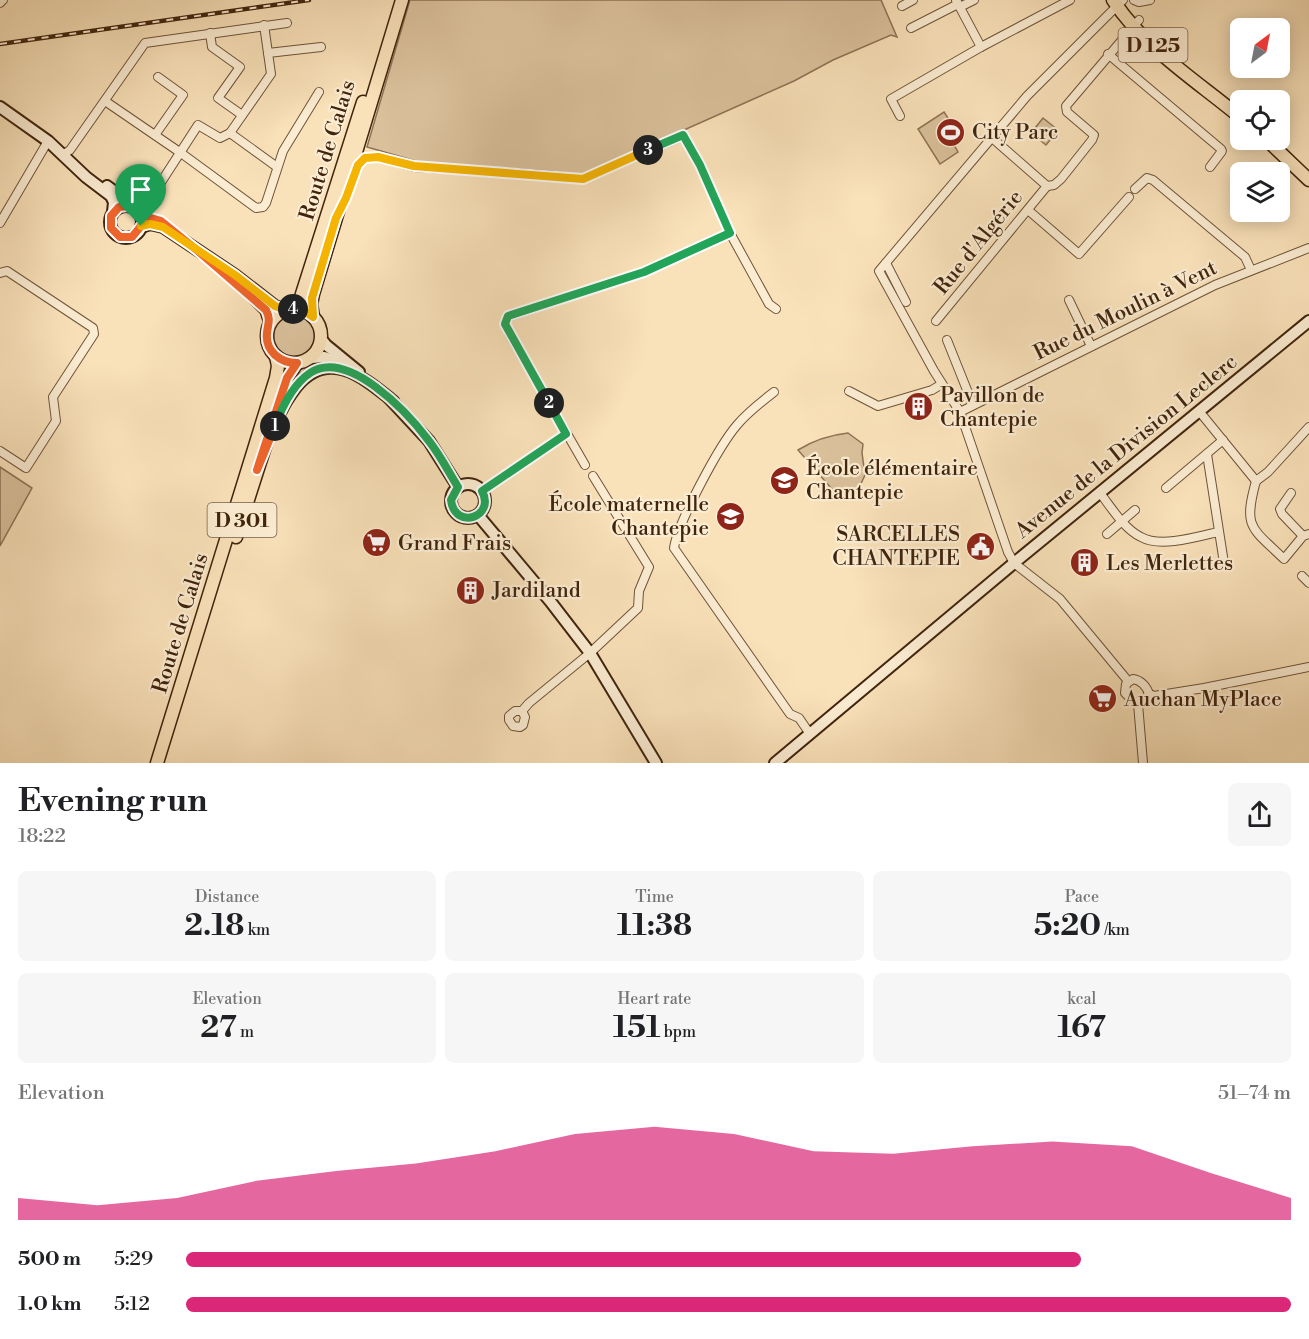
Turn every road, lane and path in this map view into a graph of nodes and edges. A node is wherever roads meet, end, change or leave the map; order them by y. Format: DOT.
graph roads {
  1 [pos="393,0"];
  2 [pos="402,0"];
  3 [pos="913,0"];
  4 [pos="974,0"];
  5 [pos="1070,0"];
  6 [pos="1134,0"];
  7 [pos="1150,0"];
  8 [pos="1119,1"];
  9 [pos="958,4"];
  10 [pos="903,6"];
  11 [pos="287,23"];
  12 [pos="1136,23"];
  13 [pos="264,25"];
  14 [pos="911,28"];
  15 [pos="210,33"];
  16 [pos="321,47"];
  17 [pos="981,47"];
  18 [pos="268,53"];
  19 [pos="1108,54"];
  20 [pos="158,77"];
  21 [pos="319,92"];
  22 [pos="105,100"];
  23 [pos="1230,104"];
  24 [pos="0,107"];
  25 [pos="1230,109"];
  26 [pos="242,116"];
  27 [pos="900,116"];
  28 [pos="230,133"];
  29 [pos="155,135"];
  30 [pos="991,137"];
  31 [pos="48,141"];
  32 [pos="1278,150"];
  33 [pos="1283,150"];
  34 [pos="181,153"];
  35 [pos="64,154"];
  36 [pos="277,167"];
  37 [pos="1210,167"];
  38 [pos="1309,174"];
  39 [pos="1309,180"];
  40 [pos="1047,186"];
  41 [pos="1136,189"];
  42 [pos="1129,197"];
  43 [pos="128,206"];
  44 [pos="1028,210"];
  45 [pos="112,212"];
  46 [pos="140,213"];
  47 [pos="336,218"];
  48 [pos="0,223"];
  49 [pos="141,226"];
  50 [pos="730,233"];
  51 [pos="1309,248"];
  52 [pos="196,249"];
  53 [pos="886,263"];
  54 [pos="1251,270"];
  55 [pos="0,273"];
  56 [pos="1069,300"];
  57 [pos="906,302"];
  58 [pos="776,309"];
  59 [pos="290,310"];
  60 [pos="313,317"];
  61 [pos="936,321"];
  62 [pos="1309,321"];
  63 [pos="270,323"];
  64 [pos="321,339"];
  65 [pos="947,340"];
  66 [pos="1091,346"];
  67 [pos="276,356"];
  68 [pos="311,357"];
  69 [pos="297,363"];
  70 [pos="358,371"];
  71 [pos="942,384"];
  72 [pos="774,392"];
  73 [pos="849,392"];
  74 [pos="393,401"];
  75 [pos="973,405"];
  76 [pos="1199,411"];
  77 [pos="960,412"];
  78 [pos="1309,427"];
  79 [pos="566,434"];
  80 [pos="1223,440"];
  81 [pos="0,451"];
  82 [pos="1206,454"];
  83 [pos="585,465"];
  84 [pos="257,470"];
  85 [pos="593,476"];
  86 [pos="1256,481"];
  87 [pos="458,487"];
  88 [pos="1166,488"];
  89 [pos="482,491"];
  90 [pos="1100,493"];
  91 [pos="1291,493"];
  92 [pos="1135,510"];
  93 [pos="478,515"];
  94 [pos="1123,521"];
  95 [pos="1218,532"];
  96 [pos="1107,534"];
  97 [pos="1306,535"];
  98 [pos="1014,563"];
  99 [pos="1224,563"];
  100 [pos="1302,576"];
  101 [pos="1309,583"];
  102 [pos="590,653"];
  103 [pos="1309,667"];
  104 [pos="1128,681"];
  105 [pos="1149,694"];
  106 [pos="1138,704"];
  107 [pos="522,711"];
  108 [pos="810,734"];
  109 [pos="157,763"];
  110 [pos="166,763"];
  111 [pos="656,763"];
  112 [pos="775,763"];
  113 [pos="1143,763"];
  1 -- 59 [label="main road, Route de Calais"];
  2 -- 47 [label="main road, Route de Calais"];
  3 -- 10 [label="street"];
  4 -- 9 [label="street"];
  5 -- 17 [label="street"];
  6 -- 7 [label="street"];
  8 -- 12 [label="main road, D 125"];
  8 -- 30 [label="street"];
  9 -- 14 [label="street"];
  9 -- 17 [label="street"];
  11 -- 13 [label="street"];
  12 -- 19 [label="street"];
  12 -- 23 [label="main road, D 125"];
  12 -- 25 [label="main road, D 125"];
  13 -- 15 [label="street"];
  13 -- 18 [label="street"];
  15 -- 22 [label="street"];
  15 -- 26 [label="street"];
  16 -- 18 [label="street"];
  17 -- 27 [label="street"];
  18 -- 26 [label="street"];
  19 -- 37 [label="street"];
  19 -- 40 [label="street, Rue d'Algérie"];
  20 -- 29 [label="street"];
  21 -- 36 [label="street"];
  22 -- 29 [label="street"];
  22 -- 35 [label="street"];
  24 -- 31 [label="main road"];
  26 -- 28 [label="street"];
  28 -- 34 [label="street"];
  28 -- 36 [label="street"];
  29 -- 34 [label="street"];
  30 -- 40 [label="street"];
  30 -- 53 [label="street"];
  31 -- 35 [label="main road"];
  31 -- 48 [label="street"];
  32 -- 39 [label="main road"];
  33 -- 38 [label="main road"];
  34 -- 36 [label="street"];
  34 -- 46 [label="street"];
  35 -- 43 [label="main road"];
  35 -- 45 [label="main road"];
  40 -- 44 [label="street, Rue d'Algérie"];
  41 -- 54 [label="street"];
  42 -- 44 [label="street"];
  43 -- 45 [label="main road"];
  43 -- 46 [label="main road"];
  44 -- 61 [label="street, Rue d'Algérie"];
  45 -- 49 [label="main road"];
  46 -- 49 [label="main road"];
  46 -- 52 [label="main road"];
  47 -- 50 [label="street"];
  47 -- 60 [label="main road, Route de Calais"];
  49 -- 52 [label="main road"];
  50 -- 58 [label="street"];
  50 -- 79 [label="street"];
  51 -- 54 [label="street, Rue du Moulin à Vent"];
  52 -- 59 [label="main road"];
  52 -- 63 [label="main road"];
  53 -- 57 [label="street"];
  53 -- 71 [label="street"];
  54 -- 66 [label="street, Rue du Moulin à Vent"];
  55 -- 81 [label="street"];
  56 -- 66 [label="street"];
  59 -- 60 [label="main road"];
  59 -- 63 [label="main road"];
  60 -- 64 [label="main road"];
  62 -- 76 [label="main road, Avenue de la Division Leclerc"];
  63 -- 67 [label="main road"];
  64 -- 68 [label="main road"];
  64 -- 70 [label="main road"];
  65 -- 75 [label="street"];
  66 -- 75 [label="street, Rue du Moulin à Vent"];
  67 -- 69 [label="main road"];
  67 -- 109 [label="main road, Route de Calais / D 301"];
  68 -- 69 [label="main road"];
  68 -- 70 [label="main road"];
  69 -- 84 [label="main road, Route de Calais / D 301"];
  70 -- 74 [label="main road"];
  71 -- 73 [label="street"];
  71 -- 77 [label="street"];
  72 -- 108 [label="street"];
  74 -- 84 [label="main road"];
  74 -- 87 [label="main road"];
  75 -- 77 [label="street, Rue du Moulin à Vent"];
  76 -- 80 [label="street"];
  76 -- 90 [label="main road, Avenue de la Division Leclerc"];
  77 -- 98 [label="street"];
  78 -- 86 [label="street"];
  79 -- 83 [label="street"];
  79 -- 89 [label="street"];
  80 -- 82 [label="street"];
  80 -- 86 [label="street"];
  82 -- 88 [label="street"];
  82 -- 95 [label="street"];
  84 -- 110 [label="main road, Route de Calais / D 301"];
  85 -- 102 [label="street"];
  86 -- 97 [label="street"];
  87 -- 89 [label="main road"];
  87 -- 93 [label="main road"];
  89 -- 93 [label="main road"];
  90 -- 94 [label="street"];
  90 -- 98 [label="main road, Avenue de la Division Leclerc"];
  91 -- 97 [label="street"];
  92 -- 94 [label="street"];
  93 -- 102 [label="main road"];
  94 -- 95 [label="street"];
  94 -- 96 [label="street"];
  95 -- 99 [label="street"];
  98 -- 104 [label="street"];
  98 -- 108 [label="main road, Avenue de la Division Leclerc"];
  100 -- 101 [label="street"];
  102 -- 107 [label="street"];
  102 -- 111 [label="main road"];
  103 -- 105 [label="street"];
  104 -- 105 [label="street"];
  104 -- 106 [label="street"];
  105 -- 106 [label="street"];
  106 -- 113 [label="street"];
  108 -- 112 [label="main road, Avenue de la Division Leclerc"];
}
